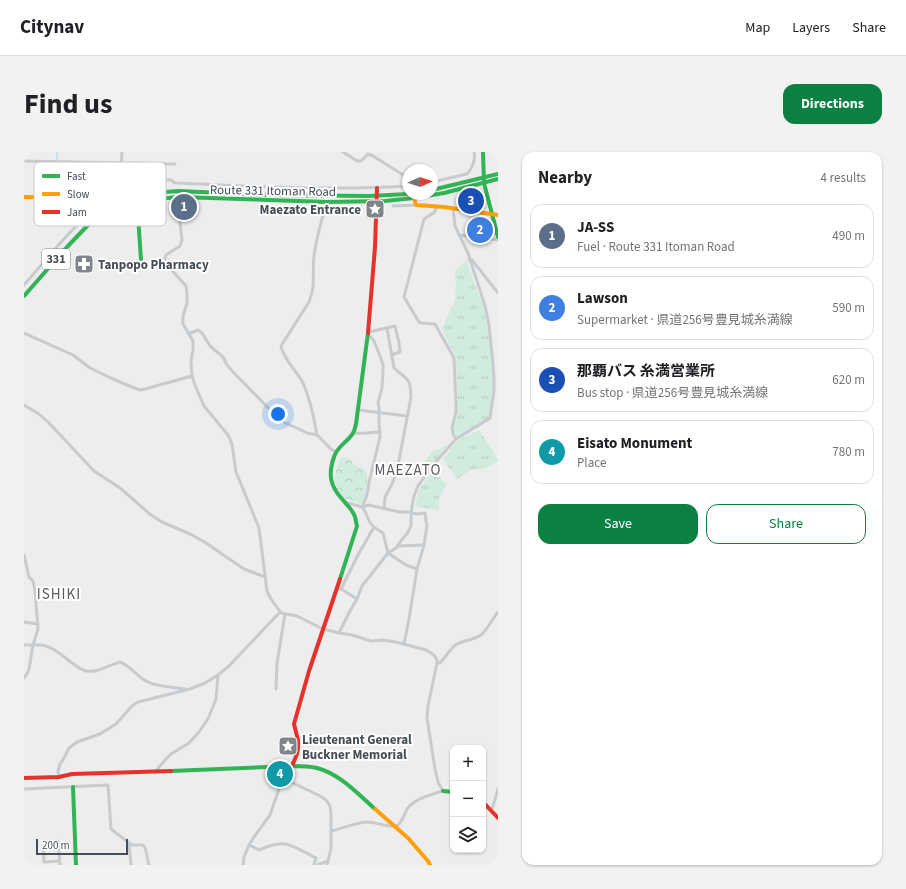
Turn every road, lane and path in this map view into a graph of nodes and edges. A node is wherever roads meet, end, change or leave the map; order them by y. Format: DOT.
graph roads {
  1 [pos="122,152"];
  2 [pos="343,152"];
  3 [pos="474,152"];
  4 [pos="483,152"];
  5 [pos="24,161"];
  6 [pos="121,162"];
  7 [pos="166,164"];
  8 [pos="175,164"];
  9 [pos="402,174"];
  10 [pos="498,174"];
  11 [pos="484,178"];
  12 [pos="498,179"];
  13 [pos="166,180"];
  14 [pos="438,181"];
  15 [pos="484,183"];
  16 [pos="240,186"];
  17 [pos="270,186"];
  18 [pos="402,186"];
  19 [pos="377,188"];
  20 [pos="438,189"];
  21 [pos="166,192"];
  22 [pos="179,192"];
  23 [pos="239,194"];
  24 [pos="438,194"];
  25 [pos="270,195"];
  26 [pos="402,195"];
  27 [pos="24,197"];
  28 [pos="34,197"];
  29 [pos="166,198"];
  30 [pos="179,198"];
  31 [pos="402,198"];
  32 [pos="377,199"];
  33 [pos="415,200"];
  34 [pos="327,202"];
  35 [pos="416,205"];
  36 [pos="393,206"];
  37 [pos="436,206"];
  38 [pos="453,208"];
  39 [pos="492,214"];
  40 [pos="498,215"];
  41 [pos="77,226"];
  42 [pos="87,226"];
  43 [pos="139,226"];
  44 [pos="459,235"];
  45 [pos="498,237"];
  46 [pos="498,240"];
  47 [pos="141,260"];
  48 [pos="469,260"];
  49 [pos="24,286"];
  50 [pos="498,293"];
  51 [pos="24,296"];
  52 [pos="386,328"];
  53 [pos="24,333"];
  54 [pos="369,333"];
  55 [pos="188,334"];
  56 [pos="391,355"];
  57 [pos="192,376"];
  58 [pos="494,396"];
  59 [pos="498,397"];
  60 [pos="24,405"];
  61 [pos="358,410"];
  62 [pos="379,413"];
  63 [pos="407,416"];
  64 [pos="353,432"];
  65 [pos="380,432"];
  66 [pos="317,435"];
  67 [pos="456,439"];
  68 [pos="336,452"];
  69 [pos="345,503"];
  70 [pos="362,507"];
  71 [pos="384,509"];
  72 [pos="411,513"];
  73 [pos="374,527"];
  74 [pos="424,545"];
  75 [pos="398,546"];
  76 [pos="388,553"];
  77 [pos="24,555"];
  78 [pos="417,569"];
  79 [pos="265,577"];
  80 [pos="339,589"];
  81 [pos="357,599"];
  82 [pos="280,612"];
  83 [pos="498,612"];
  84 [pos="285,614"];
  85 [pos="24,622"];
  86 [pos="38,624"];
  87 [pos="323,628"];
  88 [pos="339,633"];
  89 [pos="404,644"];
  90 [pos="24,645"];
  91 [pos="33,645"];
  92 [pos="437,663"];
  93 [pos="218,675"];
  94 [pos="24,678"];
  95 [pos="186,689"];
  96 [pos="276,689"];
  97 [pos="290,766"];
  98 [pos="155,772"];
  99 [pos="285,776"];
  100 [pos="59,777"];
  101 [pos="24,778"];
  102 [pos="73,787"];
  103 [pos="24,789"];
  104 [pos="498,789"];
  105 [pos="443,791"];
  106 [pos="450,792"];
  107 [pos="486,805"];
  108 [pos="490,810"];
  109 [pos="498,818"];
  110 [pos="395,826"];
  111 [pos="332,831"];
  112 [pos="58,842"];
  113 [pos="43,843"];
  114 [pos="130,843"];
  115 [pos="249,846"];
  116 [pos="328,861"];
  117 [pos="60,863"];
  118 [pos="76,865"];
  119 [pos="130,865"];
  120 [pos="149,865"];
  121 [pos="243,865"];
  122 [pos="316,865"];
  123 [pos="327,865"];
  124 [pos="430,865"];
  1 -- 6 [label="street"];
  2 -- 9 [label="street"];
  3 -- 14 [label="street"];
  4 -- 11 [label="main road"];
  5 -- 6 [label="street"];
  7 -- 8 [label="street"];
  10 -- 11 [label="main road"];
  11 -- 15 [label="main road"];
  11 -- 20 [label="main road"];
  12 -- 15 [label="main road, Route 331 Itoman Road / 331"];
  13 -- 16 [label="street"];
  15 -- 24 [label="main road, Route 331 Itoman Road / 331"];
  15 -- 39 [label="main road"];
  16 -- 17 [label="street"];
  16 -- 23 [label="street"];
  17 -- 19 [label="street"];
  17 -- 25 [label="street"];
  18 -- 19 [label="street"];
  19 -- 32 [label="main road"];
  21 -- 22 [label="main road, Route 331 Itoman Road / 331"];
  22 -- 23 [label="main road, Route 331 Itoman Road / 331"];
  22 -- 30 [label="street"];
  23 -- 25 [label="main road, Route 331 Itoman Road / 331"];
  25 -- 32 [label="main road, Route 331 Itoman Road / 331"];
  26 -- 32 [label="main road, Route 331 Itoman Road / 331"];
  27 -- 28 [label="main road"];
  29 -- 30 [label="main road, Route 331 Itoman Road / 331"];
  30 -- 34 [label="main road, Route 331 Itoman Road / 331"];
  30 -- 55 [label="street"];
  31 -- 32 [label="main road, Route 331 Itoman Road / 331"];
  32 -- 34 [label="main road, Route 331 Itoman Road / 331"];
  32 -- 54 [label="main road"];
  33 -- 35 [label="main road"];
  34 -- 66 [label="street"];
  35 -- 36 [label="street"];
  35 -- 37 [label="main road"];
  37 -- 38 [label="main road"];
  37 -- 67 [label="street"];
  38 -- 39 [label="main road"];
  38 -- 44 [label="street"];
  39 -- 40 [label="main road"];
  39 -- 45 [label="main road"];
  41 -- 49 [label="street"];
  42 -- 51 [label="main road, 331"];
  43 -- 47 [label="main road"];
  44 -- 46 [label="street"];
  44 -- 48 [label="street"];
  48 -- 50 [label="street"];
  48 -- 58 [label="street"];
  52 -- 54 [label="street"];
  52 -- 56 [label="street"];
  52 -- 56 [label="street"];
  53 -- 57 [label="street"];
  54 -- 61 [label="main road"];
  54 -- 62 [label="street"];
  55 -- 57 [label="street"];
  55 -- 66 [label="street"];
  56 -- 63 [label="street"];
  57 -- 79 [label="street"];
  58 -- 59 [label="street"];
  58 -- 67 [label="street"];
  60 -- 79 [label="street"];
  61 -- 62 [label="street"];
  61 -- 64 [label="main road"];
  62 -- 63 [label="street"];
  62 -- 65 [label="street"];
  63 -- 71 [label="street"];
  64 -- 65 [label="street"];
  64 -- 68 [label="main road"];
  65 -- 70 [label="street"];
  66 -- 68 [label="street"];
  67 -- 72 [label="street"];
  68 -- 69 [label="main road"];
  69 -- 70 [label="street"];
  69 -- 80 [label="main road"];
  70 -- 71 [label="street"];
  70 -- 73 [label="street"];
  71 -- 72 [label="street"];
  72 -- 74 [label="street"];
  72 -- 75 [label="street"];
  73 -- 76 [label="street"];
  73 -- 80 [label="street"];
  74 -- 75 [label="street"];
  74 -- 78 [label="street"];
  75 -- 76 [label="street"];
  76 -- 78 [label="street"];
  76 -- 81 [label="street"];
  77 -- 86 [label="street"];
  78 -- 89 [label="street"];
  79 -- 82 [label="street"];
  80 -- 81 [label="street"];
  80 -- 87 [label="main road"];
  81 -- 88 [label="street"];
  82 -- 84 [label="street"];
  82 -- 93 [label="street"];
  83 -- 92 [label="street"];
  84 -- 87 [label="street"];
  84 -- 96 [label="street"];
  85 -- 86 [label="street"];
  86 -- 91 [label="street"];
  87 -- 88 [label="street"];
  87 -- 97 [label="main road"];
  88 -- 89 [label="street"];
  89 -- 92 [label="street"];
  90 -- 91 [label="street"];
  91 -- 94 [label="street"];
  91 -- 95 [label="street"];
  92 -- 105 [label="street"];
  93 -- 95 [label="street"];
  93 -- 98 [label="street"];
  95 -- 100 [label="street"];
  97 -- 98 [label="main road"];
  97 -- 99 [label="street"];
  97 -- 110 [label="main road"];
  98 -- 100 [label="main road"];
  99 -- 111 [label="street"];
  99 -- 115 [label="street"];
  100 -- 101 [label="main road"];
  102 -- 103 [label="street"];
  102 -- 114 [label="street"];
  102 -- 118 [label="main road"];
  104 -- 108 [label="street"];
  105 -- 106 [label="main road"];
  105 -- 110 [label="street"];
  107 -- 108 [label="main road"];
  108 -- 109 [label="main road"];
  110 -- 111 [label="street"];
  110 -- 124 [label="main road"];
  111 -- 116 [label="street"];
  112 -- 117 [label="street"];
  113 -- 117 [label="street"];
  114 -- 119 [label="street"];
  114 -- 120 [label="street"];
  115 -- 121 [label="street"];
  115 -- 122 [label="street"];
  116 -- 122 [label="street"];
  116 -- 123 [label="street"];
}
